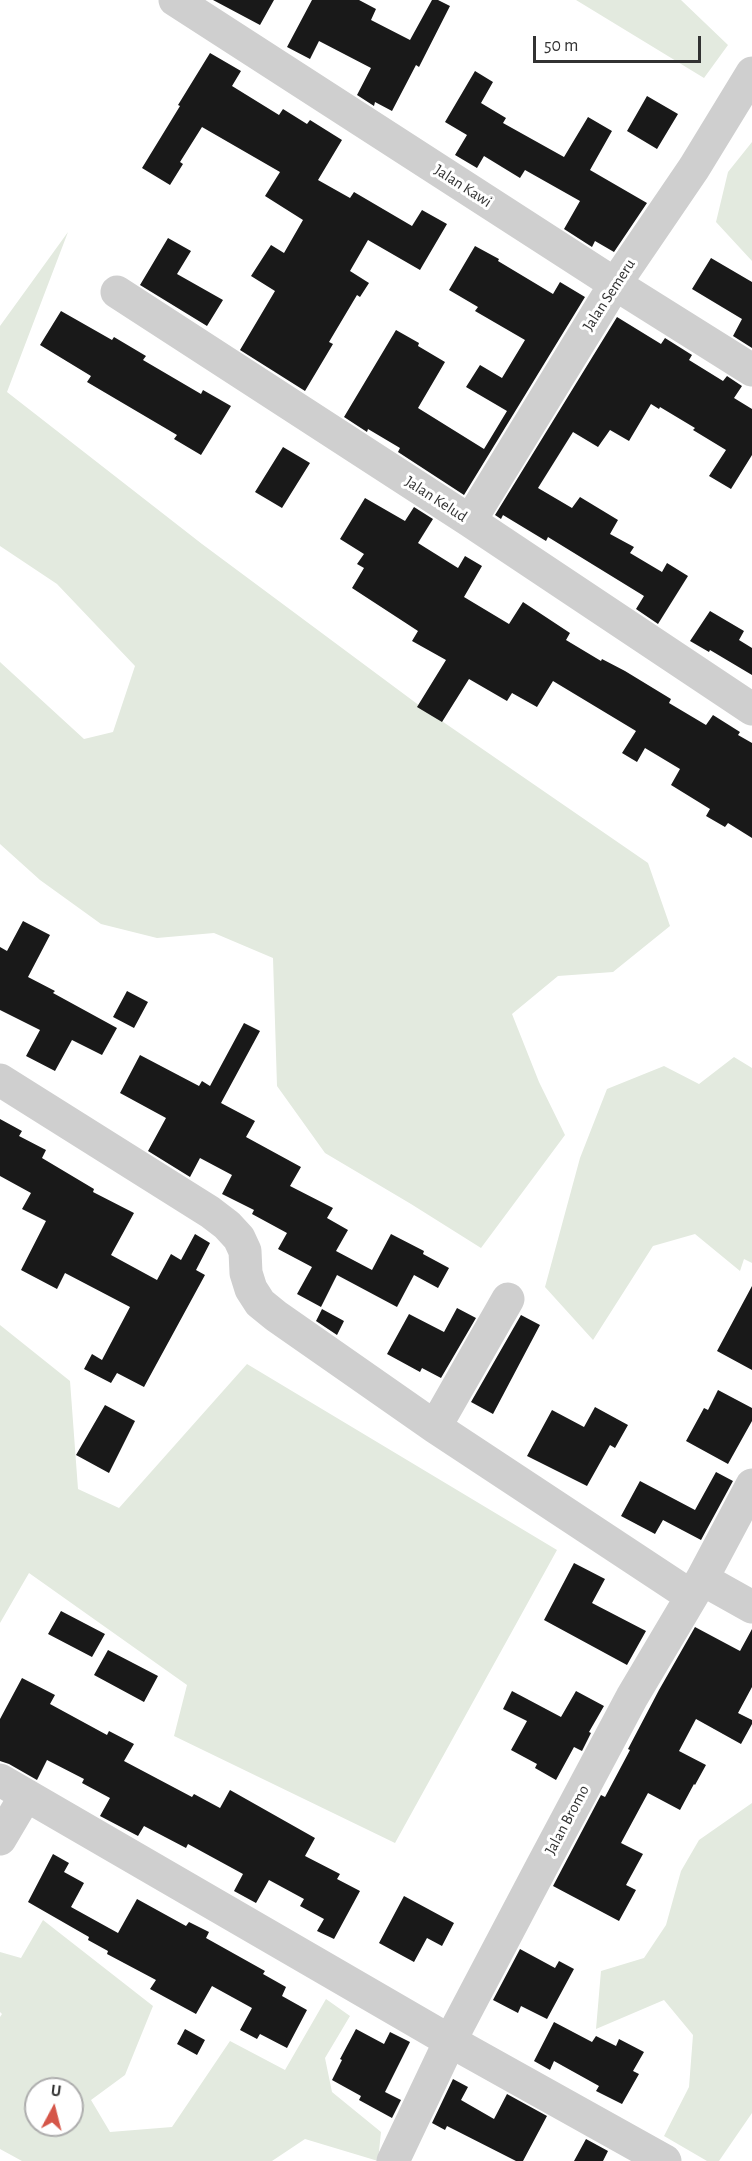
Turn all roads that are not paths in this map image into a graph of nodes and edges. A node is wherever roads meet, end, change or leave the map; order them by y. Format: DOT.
graph roads {
  1 [pos="175,0"];
  2 [pos="752,73"];
  3 [pos="615,284"];
  4 [pos="117,292"];
  5 [pos="752,370"];
  6 [pos="470,521"];
  7 [pos="752,709"];
  8 [pos="0,1080"];
  9 [pos="508,1299"];
  10 [pos="435,1427"];
  11 [pos="752,1485"];
  12 [pos="696,1588"];
  13 [pos="752,1607"];
  14 [pos="13,1788"];
  15 [pos="0,1839"];
  16 [pos="450,2041"];
  17 [pos="393,2161"];
  18 [pos="665,2161"];
  1 -- 3 [label="street, Jalan Kawi"];
  2 -- 3 [label="street, Jalan Semeru"];
  3 -- 5 [label="street, Jalan Kawi"];
  3 -- 6 [label="street, Jalan Semeru"];
  4 -- 6 [label="street, Jalan Kelud"];
  6 -- 7 [label="street, Jalan Kelud"];
  8 -- 10 [label="street"];
  9 -- 10 [label="street"];
  10 -- 12 [label="street"];
  11 -- 12 [label="street, Jalan Bromo"];
  12 -- 13 [label="street"];
  12 -- 16 [label="street, Jalan Bromo"];
  14 -- 15 [label="street"];
  14 -- 16 [label="street"];
  16 -- 17 [label="street, Jalan Bromo"];
  16 -- 18 [label="street"];
}
